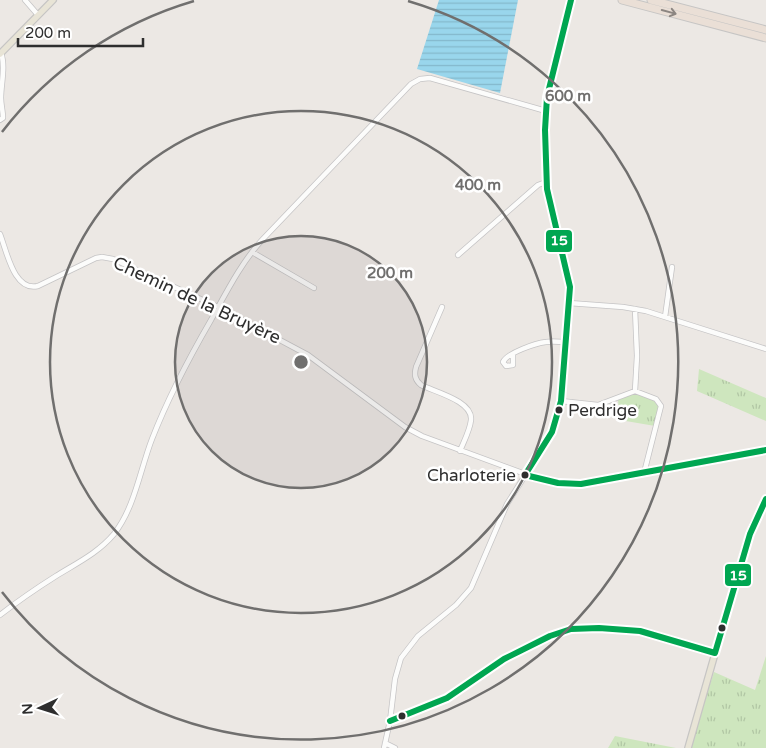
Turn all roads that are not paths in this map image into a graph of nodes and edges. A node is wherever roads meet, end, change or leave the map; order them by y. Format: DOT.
graph roads {
  1 [pos="25,0"];
  2 [pos="54,0"];
  3 [pos="570,0"];
  4 [pos="622,0"];
  5 [pos="651,0"];
  6 [pos="38,15"];
  7 [pos="766,30"];
  8 [pos="766,38"];
  9 [pos="0,54"];
  10 [pos="546,111"];
  11 [pos="0,120"];
  12 [pos="546,182"];
  13 [pos="0,234"];
  14 [pos="252,252"];
  15 [pos="458,255"];
  16 [pos="672,267"];
  17 [pos="314,288"];
  18 [pos="569,303"];
  19 [pos="218,307"];
  20 [pos="442,307"];
  21 [pos="635,309"];
  22 [pos="665,317"];
  23 [pos="566,342"];
  24 [pos="766,349"];
  25 [pos="513,354"];
  26 [pos="635,391"];
  27 [pos="561,401"];
  28 [pos="766,450"];
  29 [pos="460,451"];
  30 [pos="644,473"];
  31 [pos="525,474"];
  32 [pos="766,499"];
  33 [pos="0,615"];
  34 [pos="715,653"];
  35 [pos="390,721"];
  36 [pos="385,745"];
  37 [pos="395,748"];
  38 [pos="688,748"];
  1 -- 6 [label="street"];
  2 -- 6 [label="main road"];
  3 -- 10 [label="street"];
  4 -- 8 [label="highway, one-way"];
  5 -- 7 [label="highway"];
  6 -- 9 [label="main road"];
  9 -- 11 [label="street"];
  10 -- 12 [label="street"];
  10 -- 14 [label="street"];
  12 -- 15 [label="street"];
  12 -- 18 [label="street"];
  13 -- 19 [label="street, Chemin de la Bruyère"];
  14 -- 17 [label="street"];
  14 -- 19 [label="street"];
  16 -- 22 [label="street"];
  18 -- 21 [label="street"];
  18 -- 23 [label="street"];
  19 -- 29 [label="street, Chemin de la Bruyère"];
  19 -- 33 [label="street"];
  20 -- 29 [label="street"];
  21 -- 22 [label="street"];
  21 -- 26 [label="street"];
  22 -- 24 [label="street"];
  23 -- 25 [label="street"];
  23 -- 27 [label="street"];
  26 -- 27 [label="street"];
  26 -- 30 [label="street"];
  27 -- 31 [label="street"];
  28 -- 30 [label="street, Chemin de la Bruyère"];
  29 -- 31 [label="street, Chemin de la Bruyère"];
  30 -- 31 [label="street, Chemin de la Bruyère"];
  31 -- 35 [label="street"];
  32 -- 34 [label="main road"];
  34 -- 35 [label="street"];
  34 -- 38 [label="main road"];
  35 -- 36 [label="street"];
  36 -- 37 [label="street"];
}
